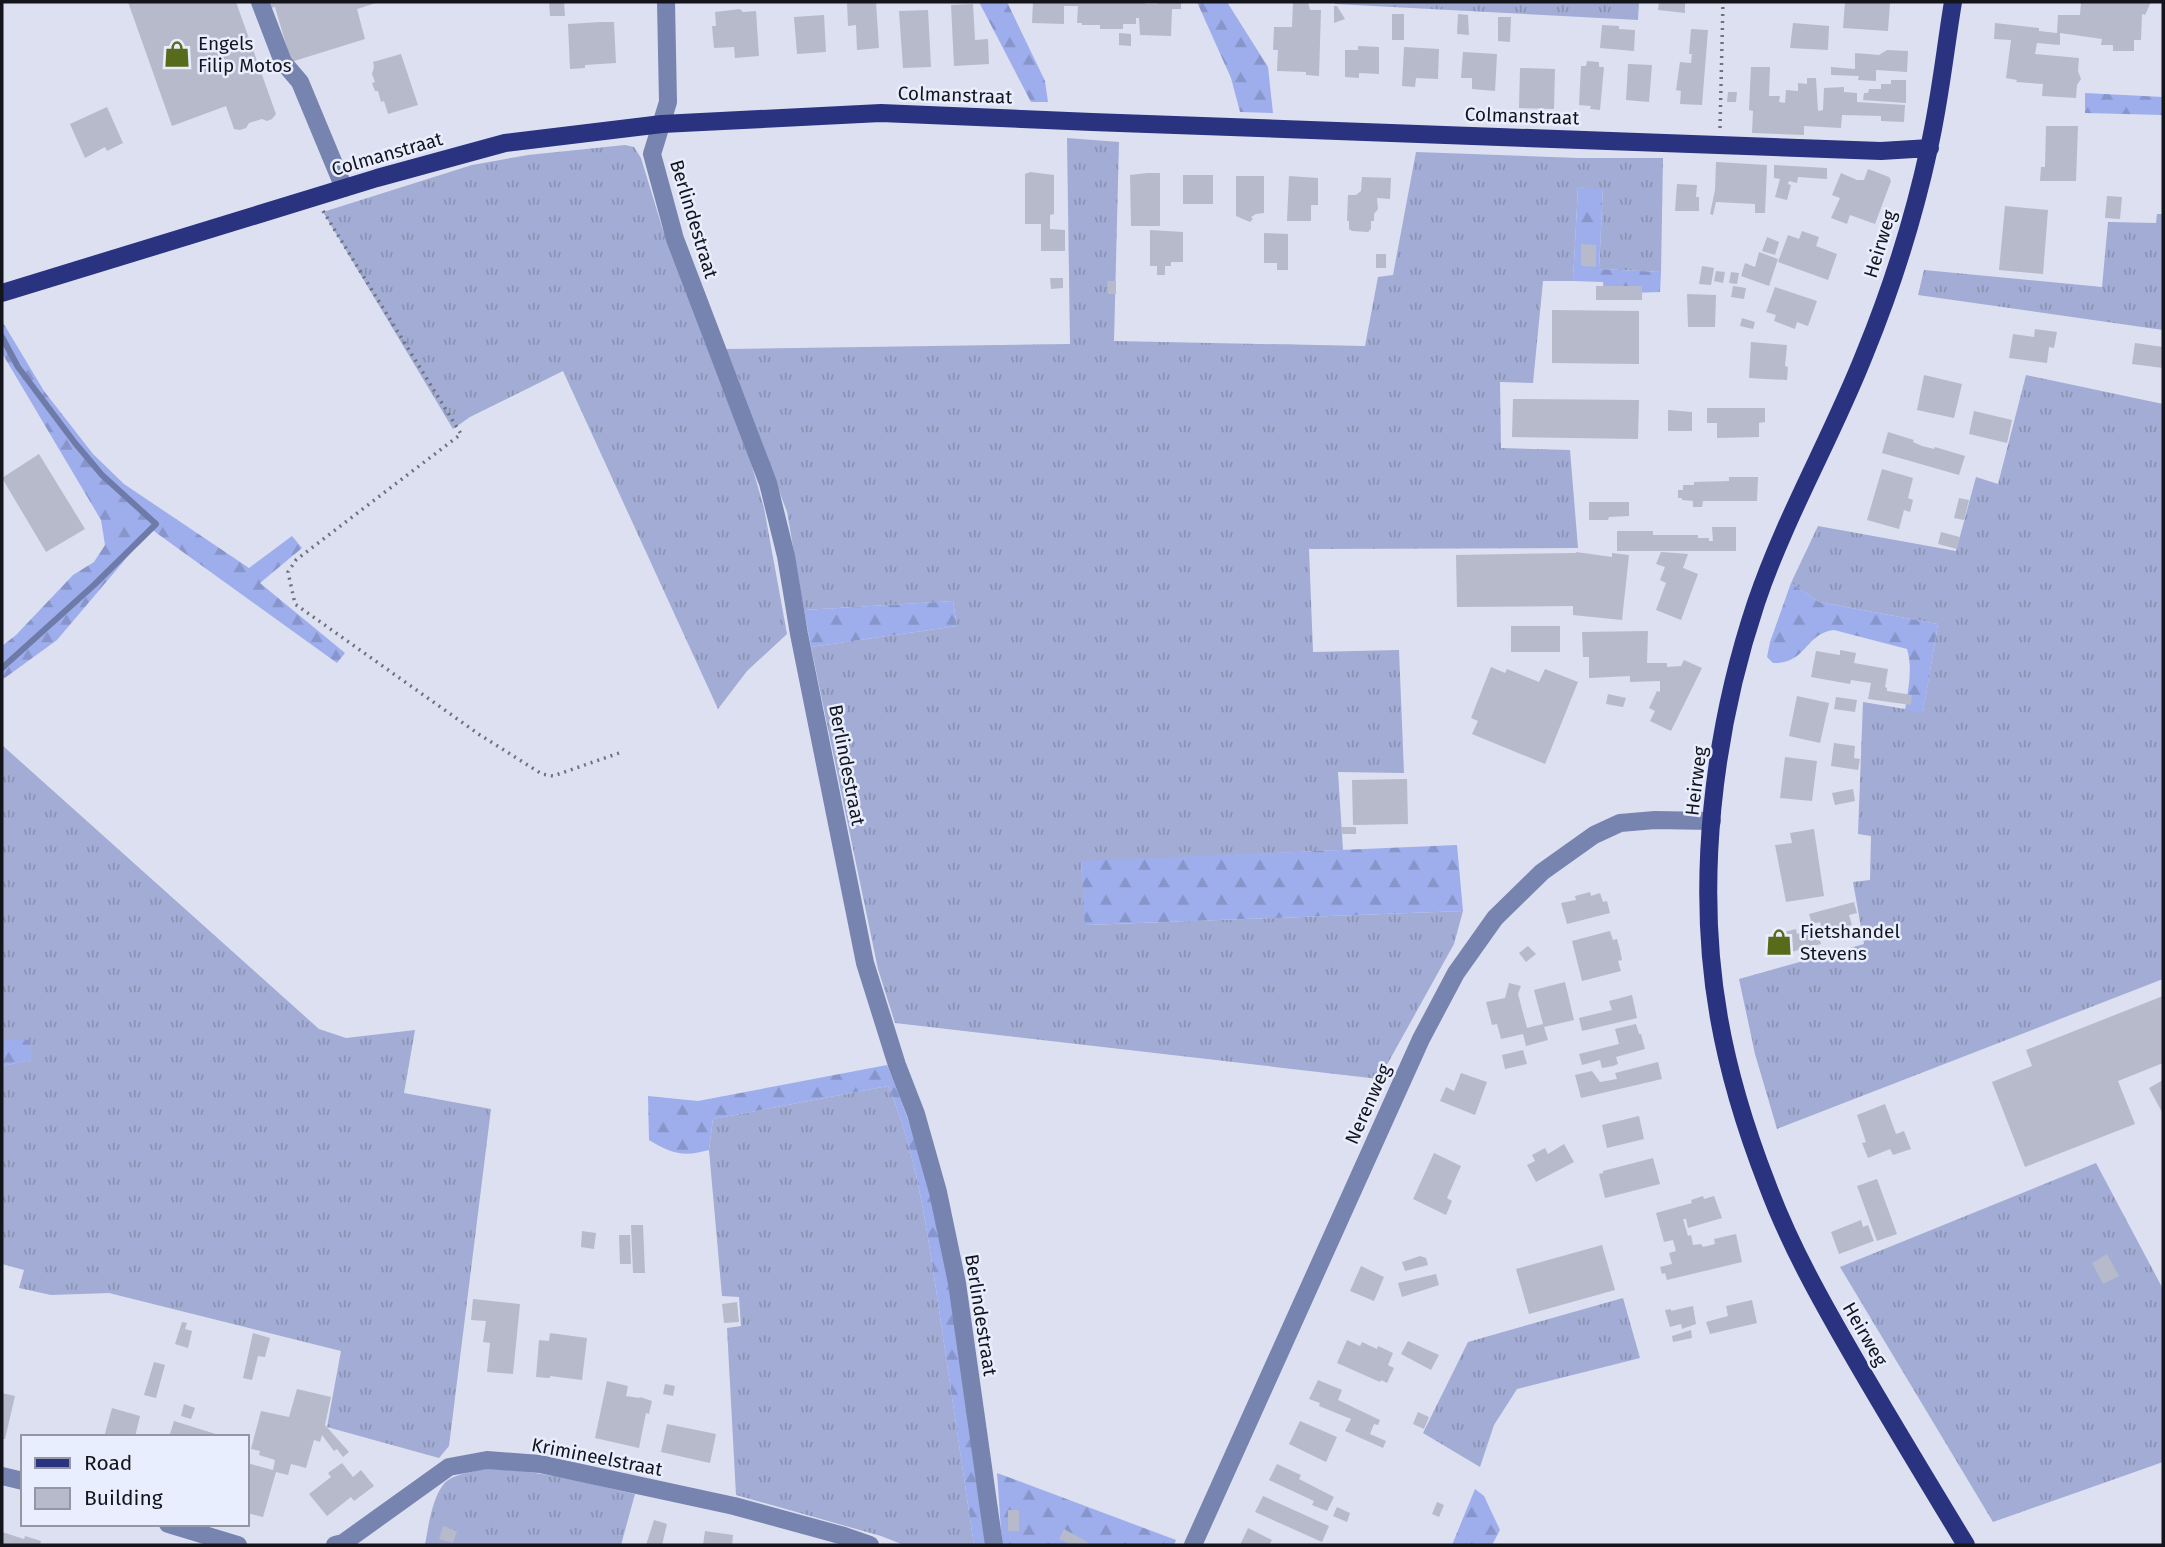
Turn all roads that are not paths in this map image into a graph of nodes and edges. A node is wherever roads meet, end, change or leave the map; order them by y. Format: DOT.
graph roads {
  1 [pos="261,2"];
  2 [pos="666,2"];
  3 [pos="1954,2"];
  4 [pos="662,124"];
  5 [pos="1930,148"];
  6 [pos="344,188"];
  7 [pos="2,293"];
  8 [pos="1712,821"];
  9 [pos="2,1476"];
  10 [pos="21,1481"];
  11 [pos="175,1526"];
  12 [pos="238,1545"];
  13 [pos="335,1545"];
  14 [pos="870,1545"];
  15 [pos="994,1545"];
  16 [pos="1193,1545"];
  17 [pos="1966,1545"];
  1 -- 6 [label="street"];
  2 -- 4 [label="street, Berlindestraat"];
  3 -- 5 [label="main road, Heirweg"];
  4 -- 5 [label="main road, Colmanstraat"];
  4 -- 6 [label="main road, Colmanstraat"];
  4 -- 15 [label="street, Berlindestraat"];
  5 -- 8 [label="main road, Heirweg"];
  6 -- 7 [label="main road, Colmanstraat"];
  8 -- 16 [label="street, Nerenweg"];
  8 -- 17 [label="main road, Heirweg"];
  9 -- 10 [label="street"];
  11 -- 12 [label="street"];
  13 -- 14 [label="street, Krimineelstraat"];
}
